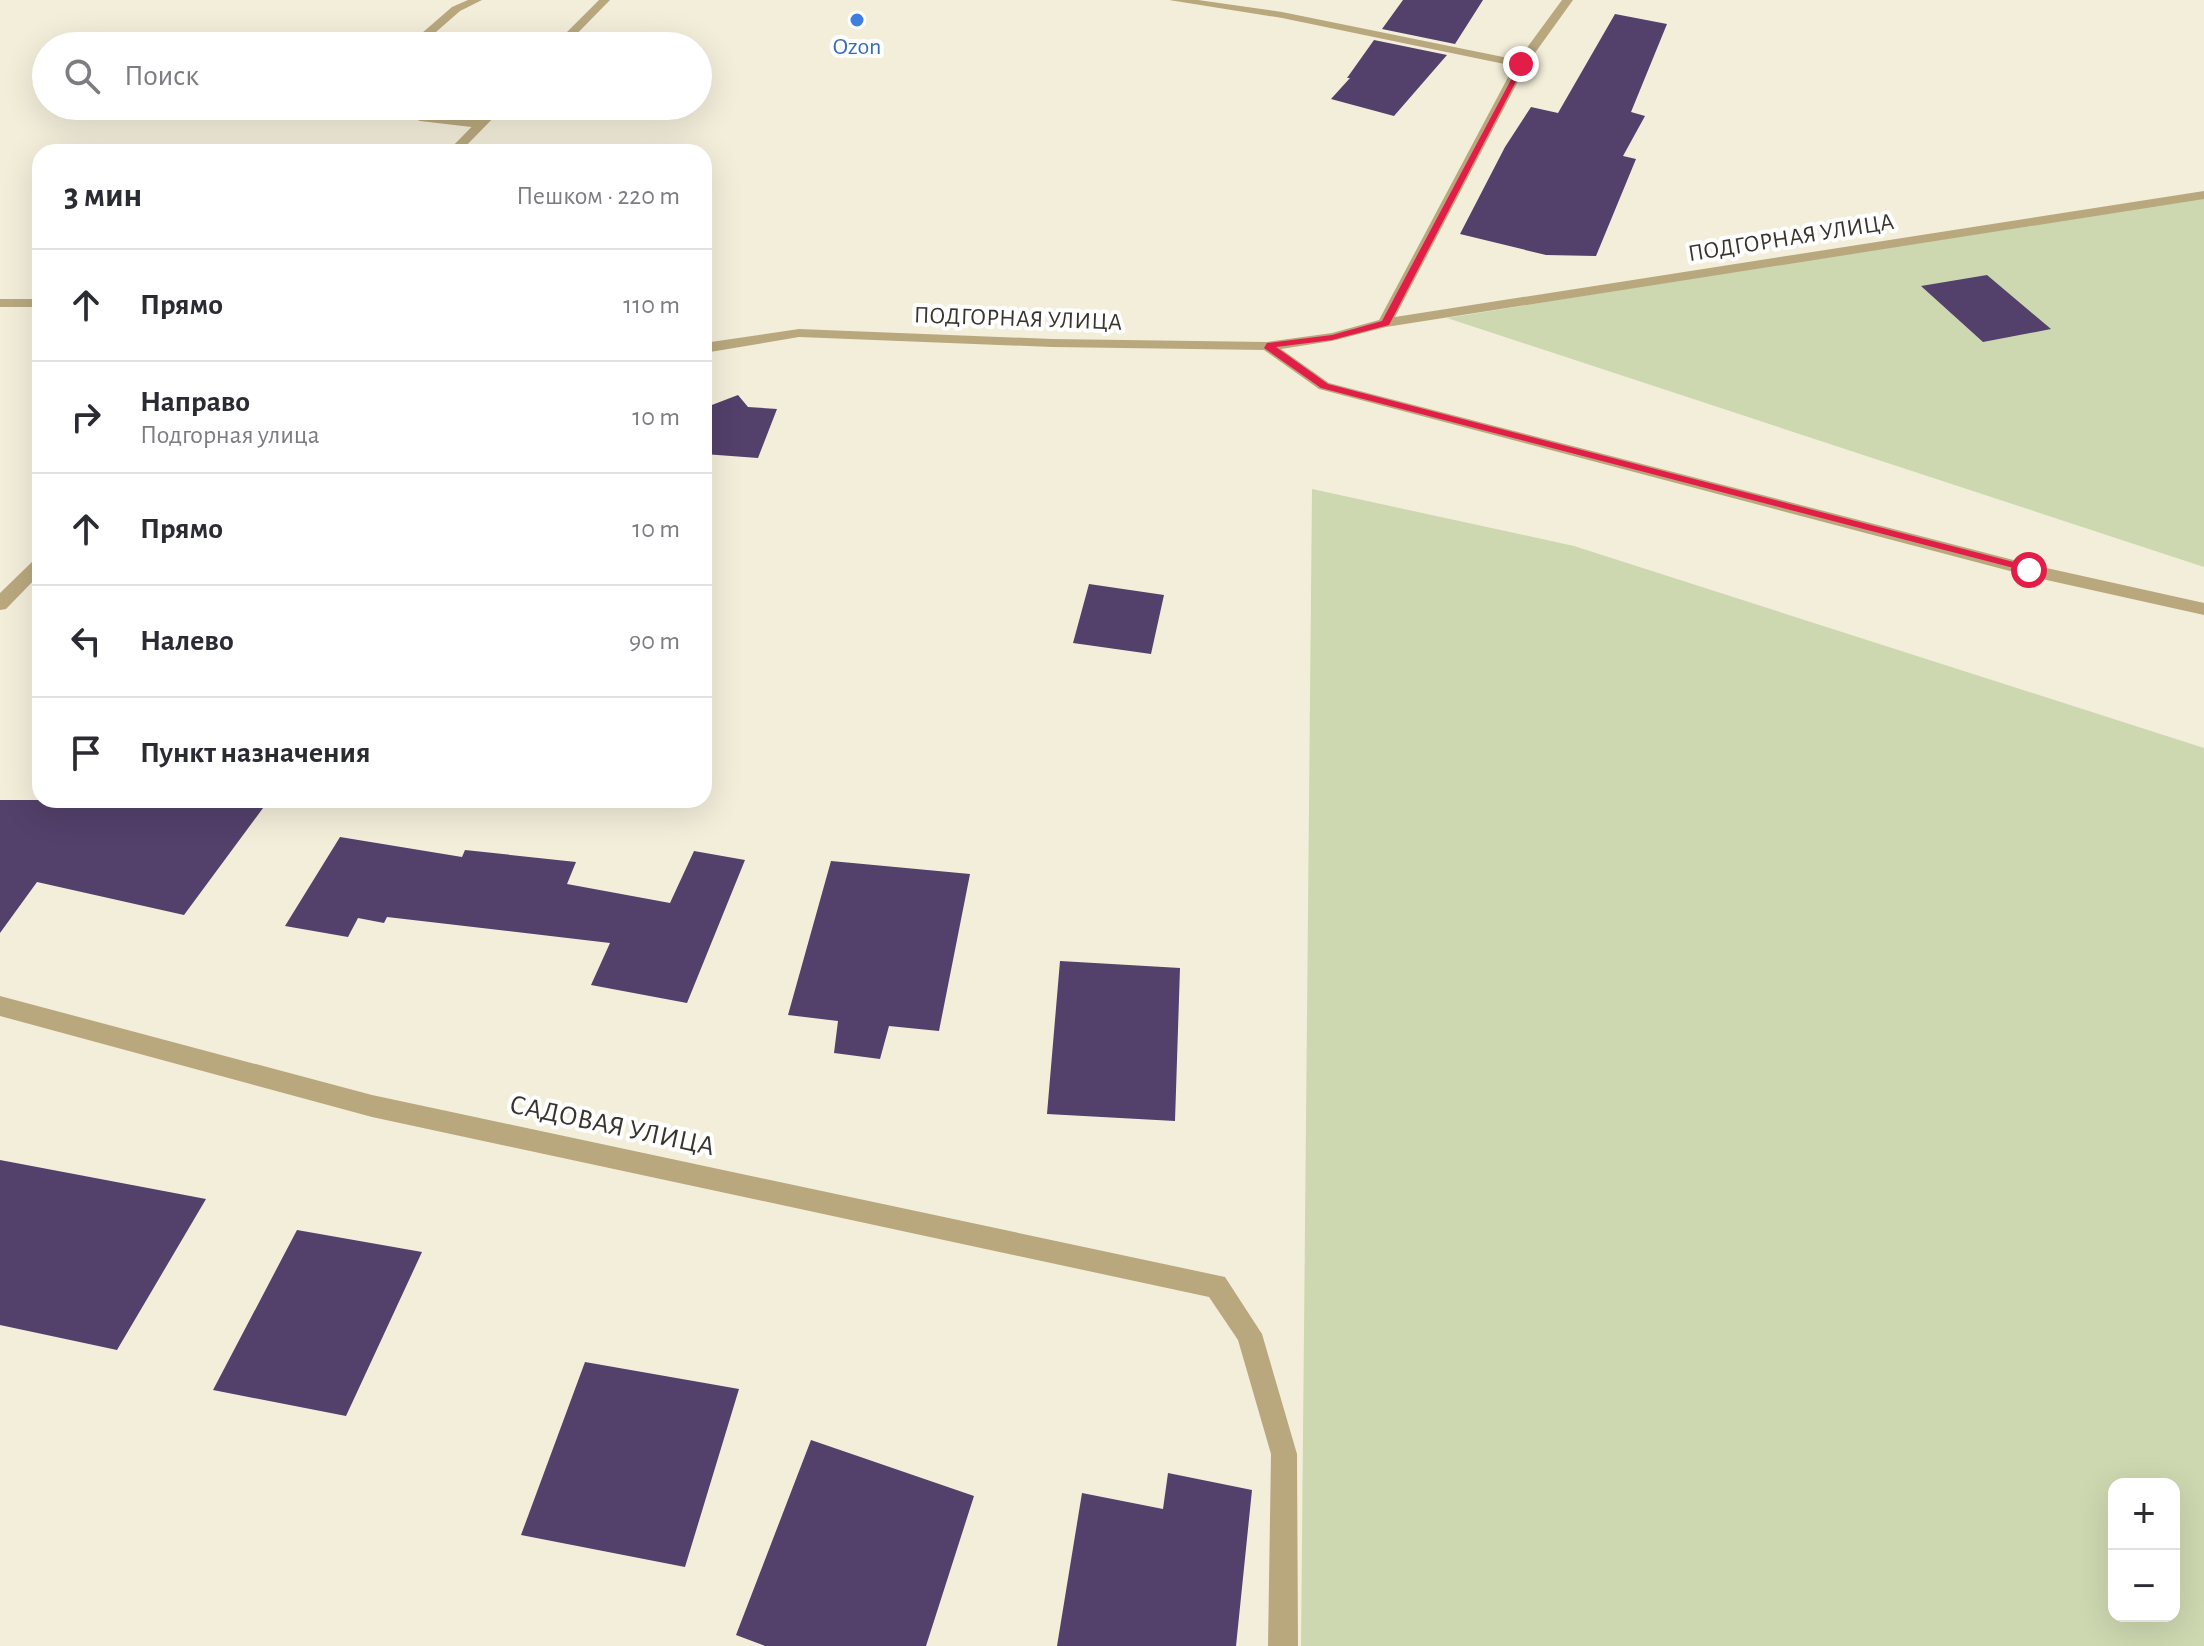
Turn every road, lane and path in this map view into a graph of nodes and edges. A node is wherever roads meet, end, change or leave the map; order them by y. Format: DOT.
graph roads {
  1 [pos="477,0"];
  2 [pos="603,0"];
  3 [pos="1174,0"];
  4 [pos="1568,0"];
  5 [pos="429,32"];
  6 [pos="572,32"];
  7 [pos="1521,64"];
  8 [pos="446,120"];
  9 [pos="484,120"];
  10 [pos="480,124"];
  11 [pos="461,144"];
  12 [pos="2204,195"];
  13 [pos="0,303"];
  14 [pos="32,303"];
  15 [pos="1385,323"];
  16 [pos="1267,346"];
  17 [pos="712,347"];
  18 [pos="32,572"];
  19 [pos="0,604"];
  20 [pos="2204,609"];
  21 [pos="0,1006"];
  22 [pos="1283,1646"];
  1 -- 5 [label="street"];
  2 -- 6 [label="street"];
  3 -- 7 [label="street"];
  4 -- 7 [label="street"];
  7 -- 15 [label="street"];
  8 -- 10 [label="street"];
  9 -- 10 [label="street"];
  10 -- 11 [label="street"];
  12 -- 15 [label="street, ПОДГОРНАЯ УЛИЦА"];
  13 -- 14 [label="street"];
  15 -- 16 [label="street, ПОДГОРНАЯ УЛИЦА"];
  16 -- 17 [label="street, ПОДГОРНАЯ УЛИЦА"];
  16 -- 20 [label="street"];
  18 -- 19 [label="street"];
  21 -- 22 [label="street, САДОВАЯ УЛИЦА"];
}
